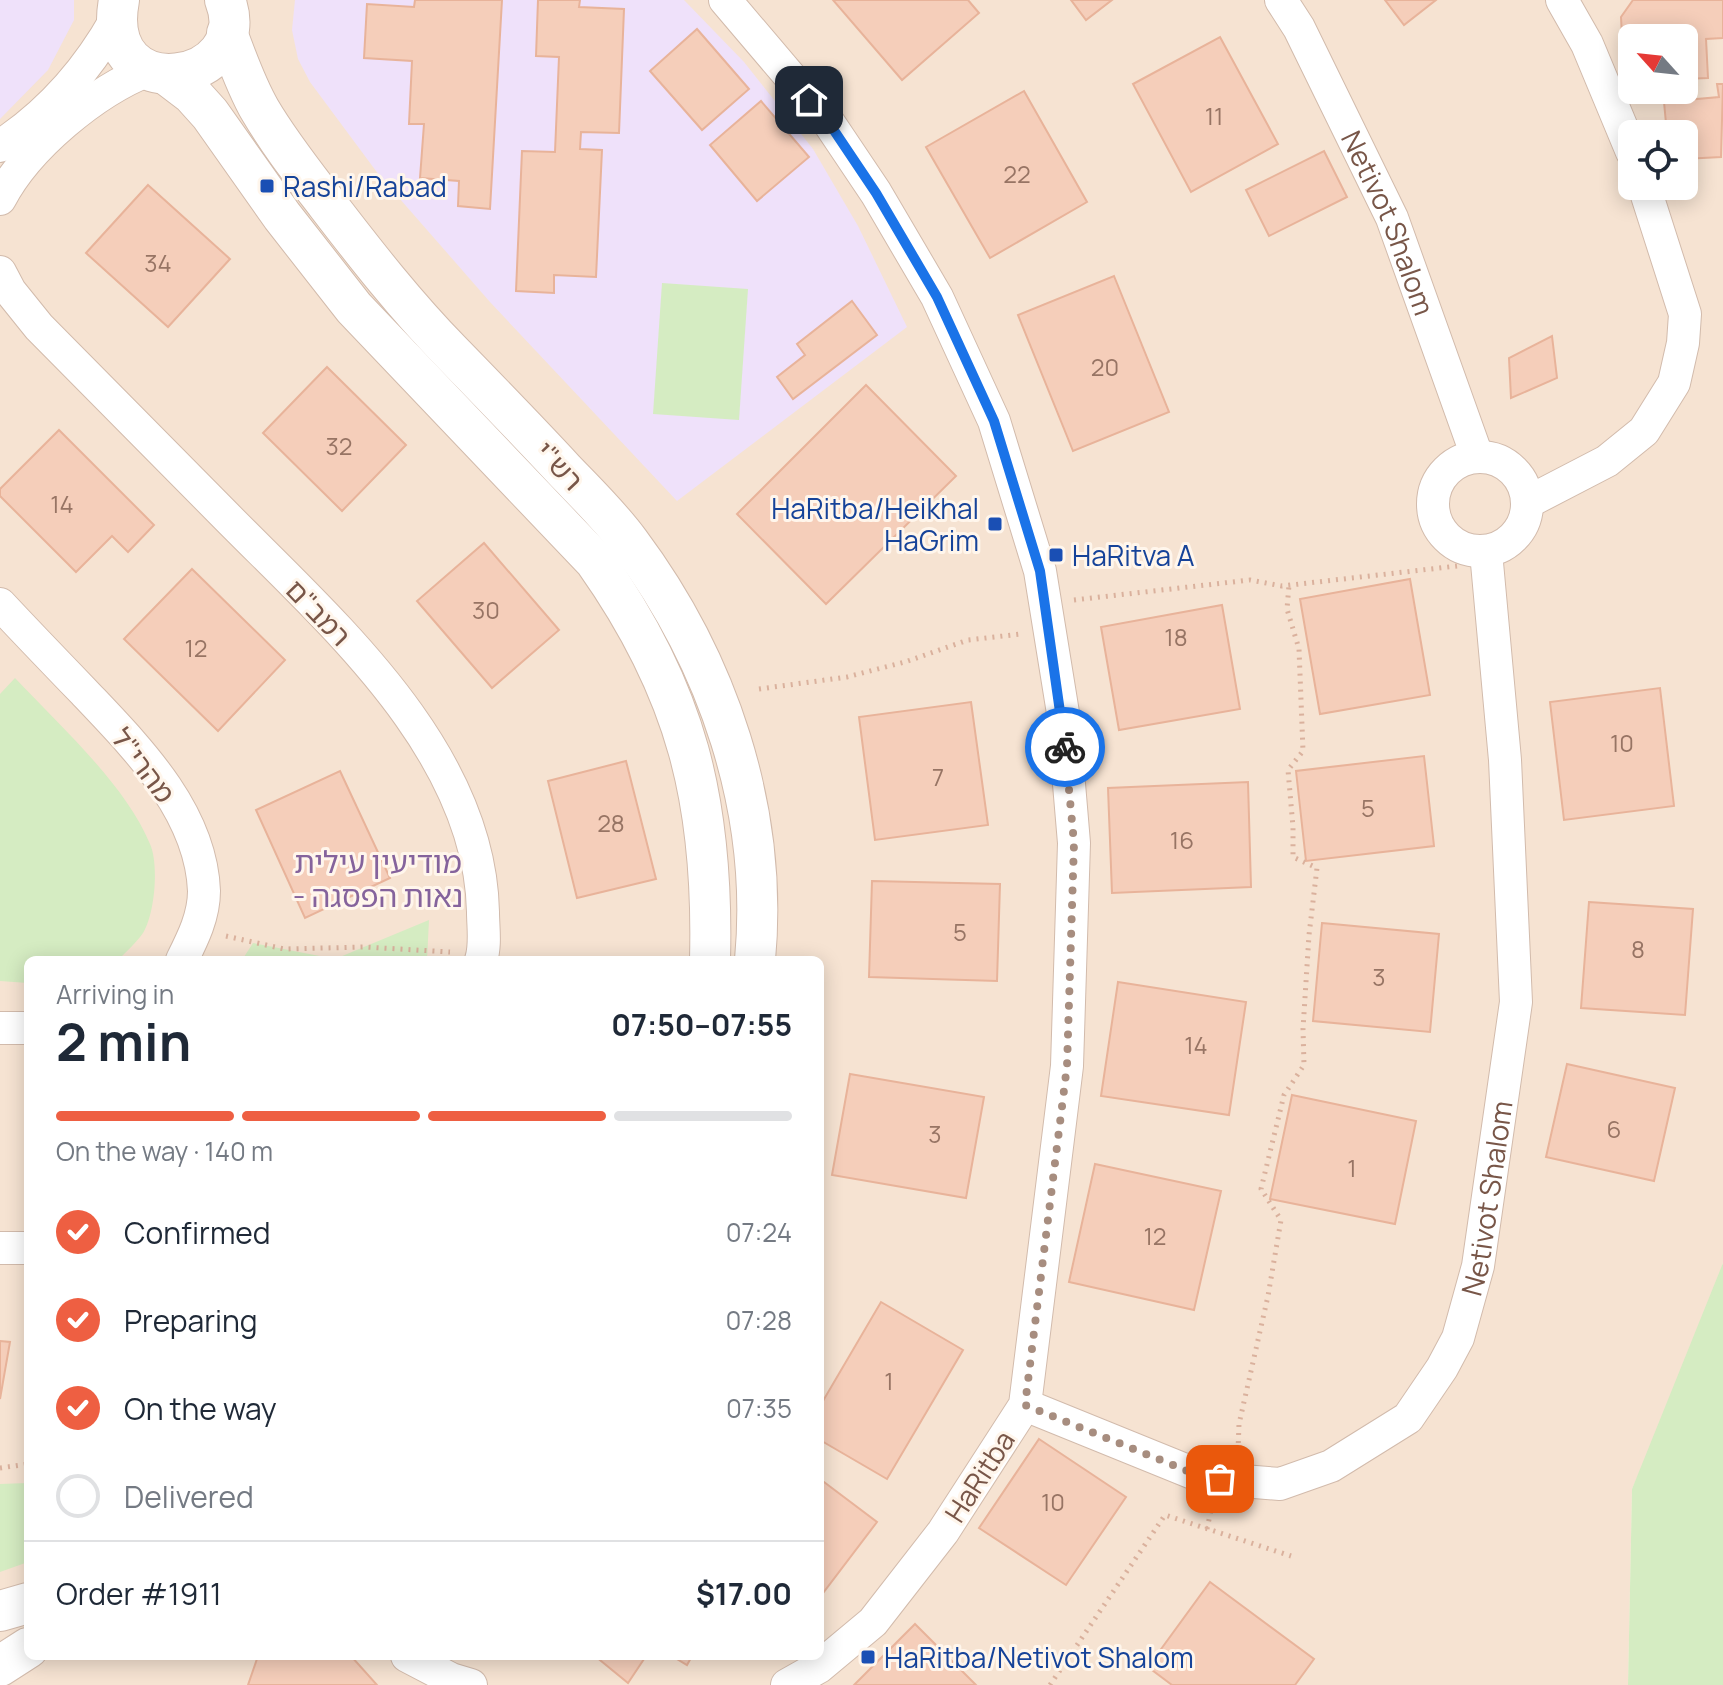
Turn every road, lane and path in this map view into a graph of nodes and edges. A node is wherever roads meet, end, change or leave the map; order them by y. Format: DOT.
graph roads {
  1 [pos="725,0"];
  2 [pos="1281,0"];
  3 [pos="1562,0"];
  4 [pos="117,7"];
  5 [pos="230,14"];
  6 [pos="158,72"];
  7 [pos="1619,120"];
  8 [pos="0,146"];
  9 [pos="0,199"];
  10 [pos="1648,200"];
  11 [pos="0,272"];
  12 [pos="0,304"];
  13 [pos="39,327"];
  14 [pos="1477,456"];
  15 [pos="1528,502"];
  16 [pos="1486,557"];
  17 [pos="1289,585"];
  18 [pos="0,604"];
  19 [pos="1047,617"];
  20 [pos="759,689"];
  21 [pos="197,929"];
  22 [pos="184,956"];
  23 [pos="470,956"];
  24 [pos="482,956"];
  25 [pos="710,956"];
  26 [pos="755,956"];
  27 [pos="0,1028"];
  28 [pos="24,1028"];
  29 [pos="0,1248"];
  30 [pos="24,1248"];
  31 [pos="1025,1405"];
  32 [pos="24,1465"];
  33 [pos="0,1468"];
  34 [pos="1236,1480"];
  35 [pos="1291,1556"];
  36 [pos="24,1604"];
  37 [pos="0,1611"];
  38 [pos="24,1651"];
  39 [pos="415,1660"];
  40 [pos="0,1666"];
  41 [pos="471,1685"];
  42 [pos="787,1685"];
  43 [pos="1050,1685"];
  1 -- 19 [label="street, HaRitba"];
  2 -- 14 [label="street, Netivot Shalom"];
  3 -- 7 [label="street"];
  4 -- 6 [label="street, רש\"י"];
  4 -- 8 [label="street"];
  5 -- 6 [label="street"];
  5 -- 26 [label="street, רש\"י"];
  6 -- 9 [label="street"];
  6 -- 25 [label="street, רש\"י"];
  10 -- 15 [label="street"];
  11 -- 13 [label="street"];
  12 -- 13 [label="street"];
  13 -- 24 [label="street, רמב\"ם"];
  14 -- 15 [label="street"];
  14 -- 16 [label="street"];
  15 -- 16 [label="street"];
  16 -- 17 [label="path"];
  16 -- 34 [label="street, Netivot Shalom"];
  17 -- 19 [label="path"];
  17 -- 34 [label="path"];
  18 -- 21 [label="street, מהרי\"ל"];
  19 -- 20 [label="path"];
  19 -- 31 [label="street, HaRitba"];
  21 -- 22 [label="street, מהרי\"ל"];
  21 -- 23 [label="path"];
  27 -- 28 [label="street"];
  29 -- 30 [label="street"];
  31 -- 34 [label="street, Netivot Shalom"];
  31 -- 42 [label="street, HaRitba"];
  32 -- 33 [label="path"];
  35 -- 43 [label="path"];
  36 -- 37 [label="street"];
  38 -- 40 [label="street"];
  39 -- 41 [label="street"];
}
